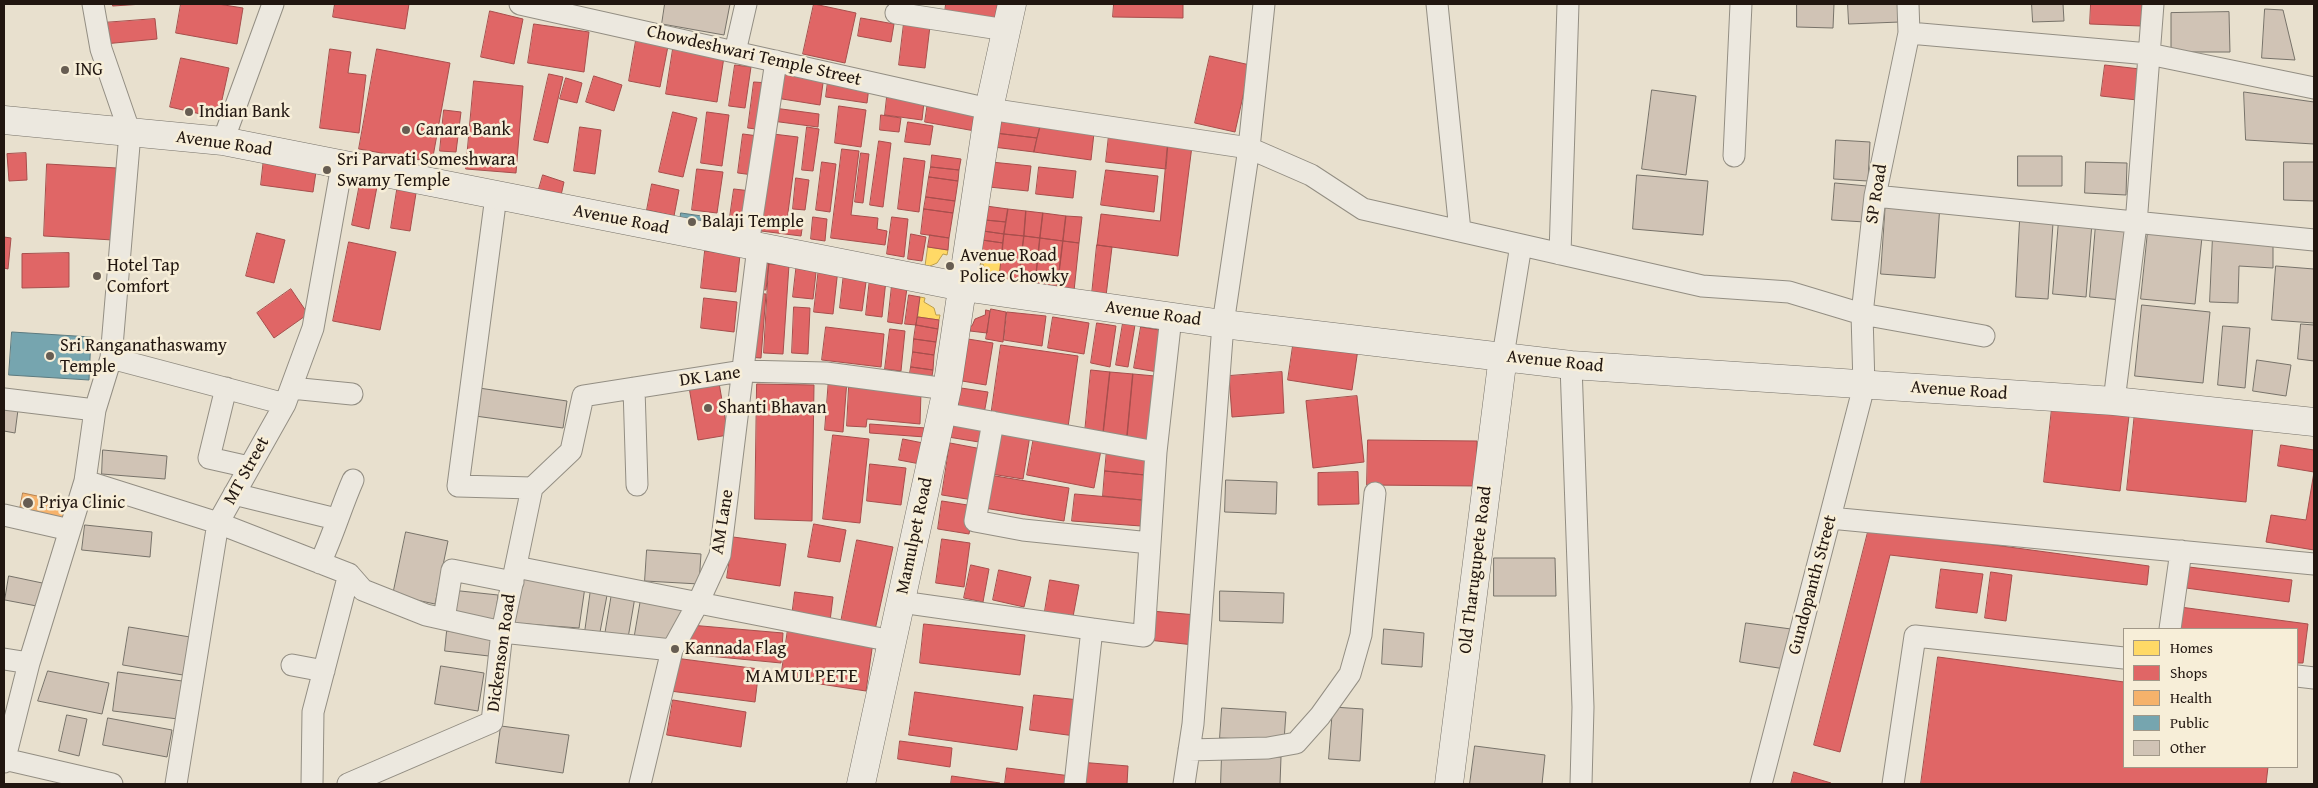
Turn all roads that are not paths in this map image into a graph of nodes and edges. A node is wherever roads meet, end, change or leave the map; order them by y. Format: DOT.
graph roads {
  1 [pos="93,4"];
  2 [pos="273,4"];
  3 [pos="525,4"];
  4 [pos="746,4"];
  5 [pos="1012,4"];
  6 [pos="1264,4"];
  7 [pos="1437,4"];
  8 [pos="1568,4"];
  9 [pos="1741,4"];
  10 [pos="1908,4"];
  11 [pos="2153,4"];
  12 [pos="896,13"];
  13 [pos="1006,30"];
  14 [pos="1909,33"];
  15 [pos="735,52"];
  16 [pos="2149,54"];
  17 [pos="776,61"];
  18 [pos="2314,88"];
  19 [pos="989,109"];
  20 [pos="4,120"];
  21 [pos="130,133"];
  22 [pos="223,141"];
  23 [pos="1249,148"];
  24 [pos="1734,156"];
  25 [pos="342,165"];
  26 [pos="496,196"];
  27 [pos="1875,196"];
  28 [pos="2136,224"];
  29 [pos="1460,231"];
  30 [pos="2314,240"];
  31 [pos="1521,245"];
  32 [pos="753,246"];
  33 [pos="1560,254"];
  34 [pos="963,286"];
  35 [pos="1862,314"];
  36 [pos="1171,317"];
  37 [pos="1223,324"];
  38 [pos="1984,336"];
  39 [pos="1503,356"];
  40 [pos="111,358"];
  41 [pos="1571,365"];
  42 [pos="742,371"];
  43 [pos="1864,386"];
  44 [pos="226,388"];
  45 [pos="634,388"];
  46 [pos="352,394"];
  47 [pos="288,396"];
  48 [pos="4,399"];
  49 [pos="945,401"];
  50 [pos="2114,401"];
  51 [pos="95,410"];
  52 [pos="993,422"];
  53 [pos="2314,422"];
  54 [pos="1156,452"];
  55 [pos="249,467"];
  56 [pos="353,480"];
  57 [pos="85,481"];
  58 [pos="637,485"];
  59 [pos="532,488"];
  60 [pos="1375,493"];
  61 [pos="234,494"];
  62 [pos="4,515"];
  63 [pos="1830,518"];
  64 [pos="336,520"];
  65 [pos="218,523"];
  66 [pos="70,530"];
  67 [pos="1150,543"];
  68 [pos="2181,551"];
  69 [pos="320,563"];
  70 [pos="2314,564"];
  71 [pos="349,574"];
  72 [pos="514,574"];
  73 [pos="901,602"];
  74 [pos="698,603"];
  75 [pos="444,619"];
  76 [pos="2170,628"];
  77 [pos="1092,629"];
  78 [pos="502,632"];
  79 [pos="892,641"];
  80 [pos="672,650"];
  81 [pos="2123,658"];
  82 [pos="4,659"];
  83 [pos="29,663"];
  84 [pos="292,665"];
  85 [pos="324,671"];
  86 [pos="2298,676"];
  87 [pos="2314,678"];
  88 [pos="1189,750"];
  89 [pos="4,760"];
  90 [pos="371,780"];
  91 [pos="112,784"];
  92 [pos="176,784"];
  93 [pos="312,784"];
  94 [pos="348,784"];
  95 [pos="640,784"];
  96 [pos="861,784"];
  97 [pos="1075,784"];
  98 [pos="1184,784"];
  99 [pos="1449,784"];
  100 [pos="1581,784"];
  101 [pos="1761,784"];
  102 [pos="1893,784"];
  1 -- 21 [label="street"];
  2 -- 22 [label="street"];
  3 -- 15 [label="street, Chowdeshwari Temple Street"];
  4 -- 15 [label="street"];
  5 -- 13 [label="street, Mamulpet Road"];
  6 -- 23 [label="street"];
  7 -- 29 [label="street"];
  8 -- 33 [label="street"];
  9 -- 24 [label="street"];
  10 -- 14 [label="street, SP Road"];
  11 -- 16 [label="street"];
  12 -- 13 [label="street"];
  13 -- 19 [label="street, Mamulpet Road"];
  14 -- 16 [label="street"];
  14 -- 27 [label="street, SP Road"];
  15 -- 17 [label="street, Chowdeshwari Temple Street"];
  16 -- 18 [label="street"];
  16 -- 28 [label="street"];
  17 -- 19 [label="street, Chowdeshwari Temple Street"];
  17 -- 32 [label="street, AM Lane"];
  19 -- 23 [label="street, Chowdeshwari Temple Street"];
  19 -- 34 [label="street, Mamulpet Road"];
  20 -- 21 [label="street, Avenue Road"];
  21 -- 22 [label="street, Avenue Road"];
  21 -- 40 [label="street"];
  22 -- 25 [label="street, Avenue Road"];
  23 -- 29 [label="street, Chowdeshwari Temple Street"];
  23 -- 37 [label="street"];
  25 -- 26 [label="street, Avenue Road"];
  25 -- 47 [label="street, MT Street"];
  26 -- 32 [label="street, Avenue Road"];
  26 -- 59 [label="street"];
  27 -- 28 [label="street"];
  27 -- 35 [label="street, SP Road"];
  28 -- 30 [label="street"];
  28 -- 50 [label="street"];
  29 -- 31 [label="street, Chowdeshwari Temple Street"];
  31 -- 33 [label="street, Chowdeshwari Temple Street"];
  31 -- 39 [label="street"];
  32 -- 34 [label="street, Avenue Road"];
  32 -- 42 [label="street, AM Lane"];
  33 -- 35 [label="street, Chowdeshwari Temple Street"];
  34 -- 36 [label="street, Avenue Road"];
  34 -- 49 [label="street, Mamulpet Road"];
  35 -- 38 [label="street, Chowdeshwari Temple Street"];
  35 -- 43 [label="street, SP Road"];
  36 -- 37 [label="street, Avenue Road"];
  36 -- 54 [label="street"];
  37 -- 39 [label="street, Avenue Road"];
  37 -- 88 [label="street"];
  39 -- 41 [label="street, Avenue Road"];
  39 -- 99 [label="street, Old Tharugupete Road"];
  40 -- 44 [label="street"];
  40 -- 51 [label="street"];
  41 -- 43 [label="street, Avenue Road"];
  41 -- 100 [label="street"];
  42 -- 45 [label="street, DK Lane"];
  42 -- 49 [label="street, DK Lane"];
  42 -- 74 [label="street, AM Lane"];
  43 -- 50 [label="street, Avenue Road"];
  43 -- 63 [label="street, Gundopanth Street"];
  44 -- 47 [label="street"];
  44 -- 55 [label="street"];
  45 -- 58 [label="street"];
  45 -- 59 [label="street, DK Lane"];
  46 -- 47 [label="street"];
  47 -- 55 [label="street, MT Street"];
  48 -- 51 [label="street"];
  49 -- 52 [label="street, DK Lane"];
  49 -- 73 [label="street, Mamulpet Road"];
  50 -- 53 [label="street, Avenue Road"];
  51 -- 57 [label="street"];
  52 -- 54 [label="street, DK Lane"];
  52 -- 67 [label="street"];
  54 -- 67 [label="street"];
  55 -- 61 [label="street, MT Street"];
  56 -- 64 [label="street"];
  57 -- 65 [label="street"];
  57 -- 66 [label="street"];
  59 -- 72 [label="street, Dickenson Road"];
  60 -- 88 [label="street"];
  61 -- 64 [label="street"];
  61 -- 65 [label="street, MT Street"];
  62 -- 66 [label="street"];
  63 -- 68 [label="street"];
  63 -- 101 [label="street, Gundopanth Street"];
  64 -- 69 [label="street"];
  65 -- 69 [label="street"];
  65 -- 92 [label="street, MT Street"];
  66 -- 83 [label="street"];
  67 -- 77 [label="street"];
  68 -- 70 [label="street"];
  68 -- 76 [label="street"];
  69 -- 71 [label="street"];
  71 -- 75 [label="street"];
  71 -- 85 [label="street"];
  72 -- 74 [label="street"];
  72 -- 75 [label="street"];
  72 -- 78 [label="street, Dickenson Road"];
  73 -- 77 [label="street"];
  73 -- 79 [label="street, Mamulpet Road"];
  74 -- 79 [label="street"];
  74 -- 80 [label="street, AM Lane"];
  75 -- 78 [label="street"];
  77 -- 97 [label="street"];
  78 -- 80 [label="street"];
  78 -- 90 [label="street, Dickenson Road"];
  79 -- 96 [label="street, Mamulpet Road"];
  80 -- 95 [label="street, AM Lane"];
  81 -- 102 [label="street"];
  82 -- 83 [label="street"];
  83 -- 89 [label="street"];
  84 -- 85 [label="street"];
  85 -- 93 [label="street"];
  86 -- 87 [label="street"];
  88 -- 98 [label="street"];
  89 -- 91 [label="street"];
  90 -- 94 [label="street, Dickenson Road"];
}
